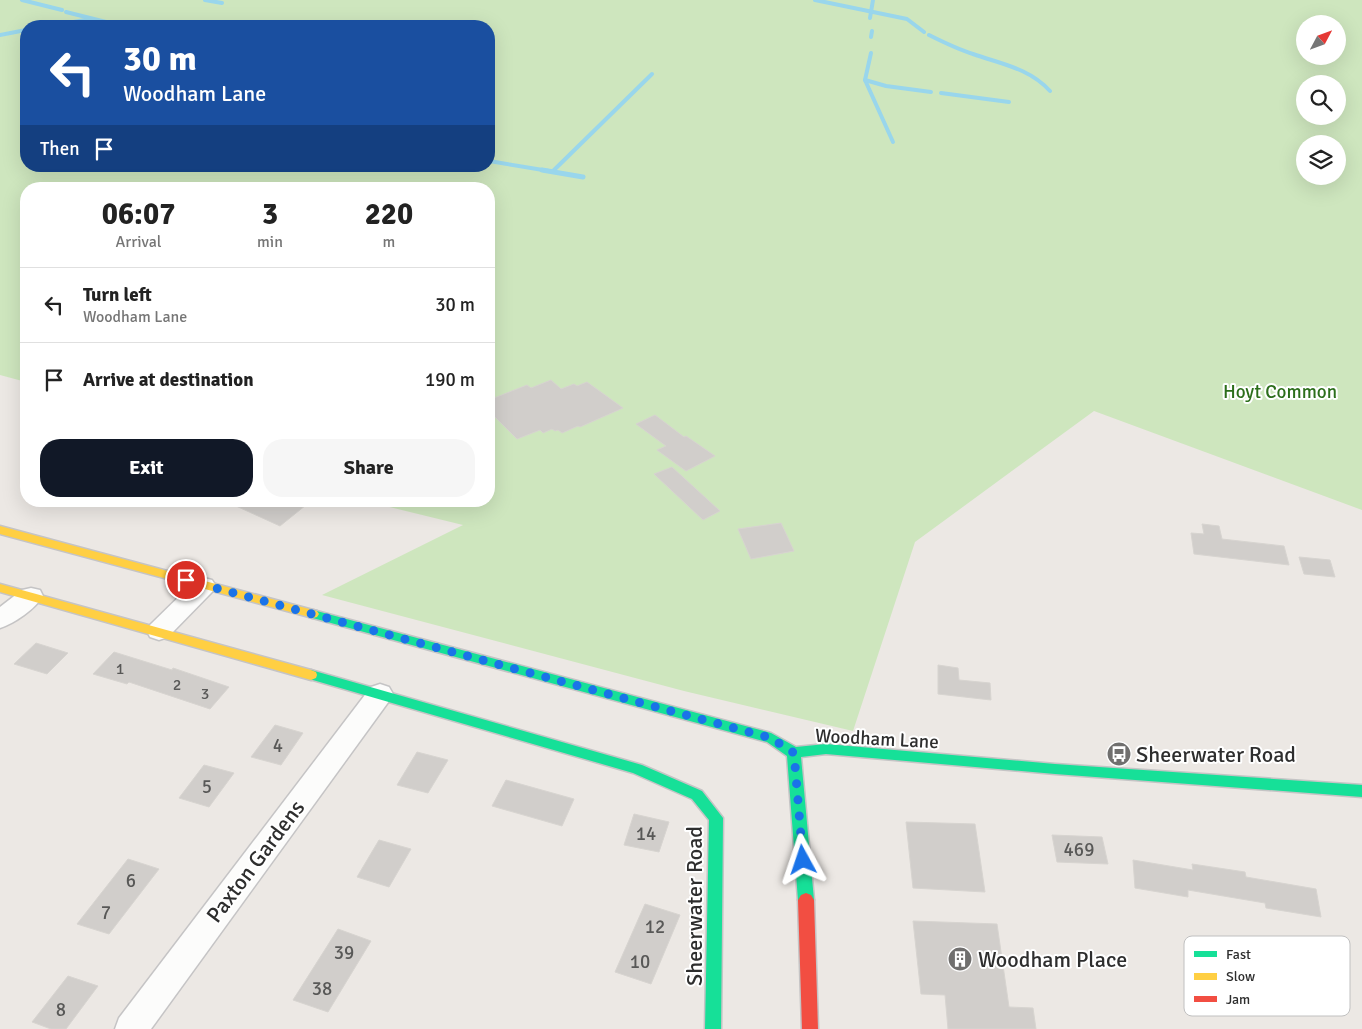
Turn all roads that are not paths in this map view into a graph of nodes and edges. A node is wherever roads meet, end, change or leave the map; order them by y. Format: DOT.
graph roads {
  1 [pos="0,530"];
  2 [pos="204,586"];
  3 [pos="0,588"];
  4 [pos="31,596"];
  5 [pos="0,619"];
  6 [pos="159,631"];
  7 [pos="380,694"];
  8 [pos="794,753"];
  9 [pos="1362,791"];
  10 [pos="131,1029"];
  11 [pos="713,1029"];
  12 [pos="810,1029"];
  1 -- 2 [label="main road, Woodham Lane"];
  2 -- 6 [label="street"];
  2 -- 8 [label="main road, Woodham Lane"];
  3 -- 4 [label="main road"];
  4 -- 5 [label="street"];
  4 -- 6 [label="main road"];
  6 -- 7 [label="main road"];
  7 -- 10 [label="street, Paxton Gardens"];
  7 -- 11 [label="main road, Sheerwater Road"];
  8 -- 9 [label="main road, Woodham Lane"];
  8 -- 12 [label="main road"];
}
